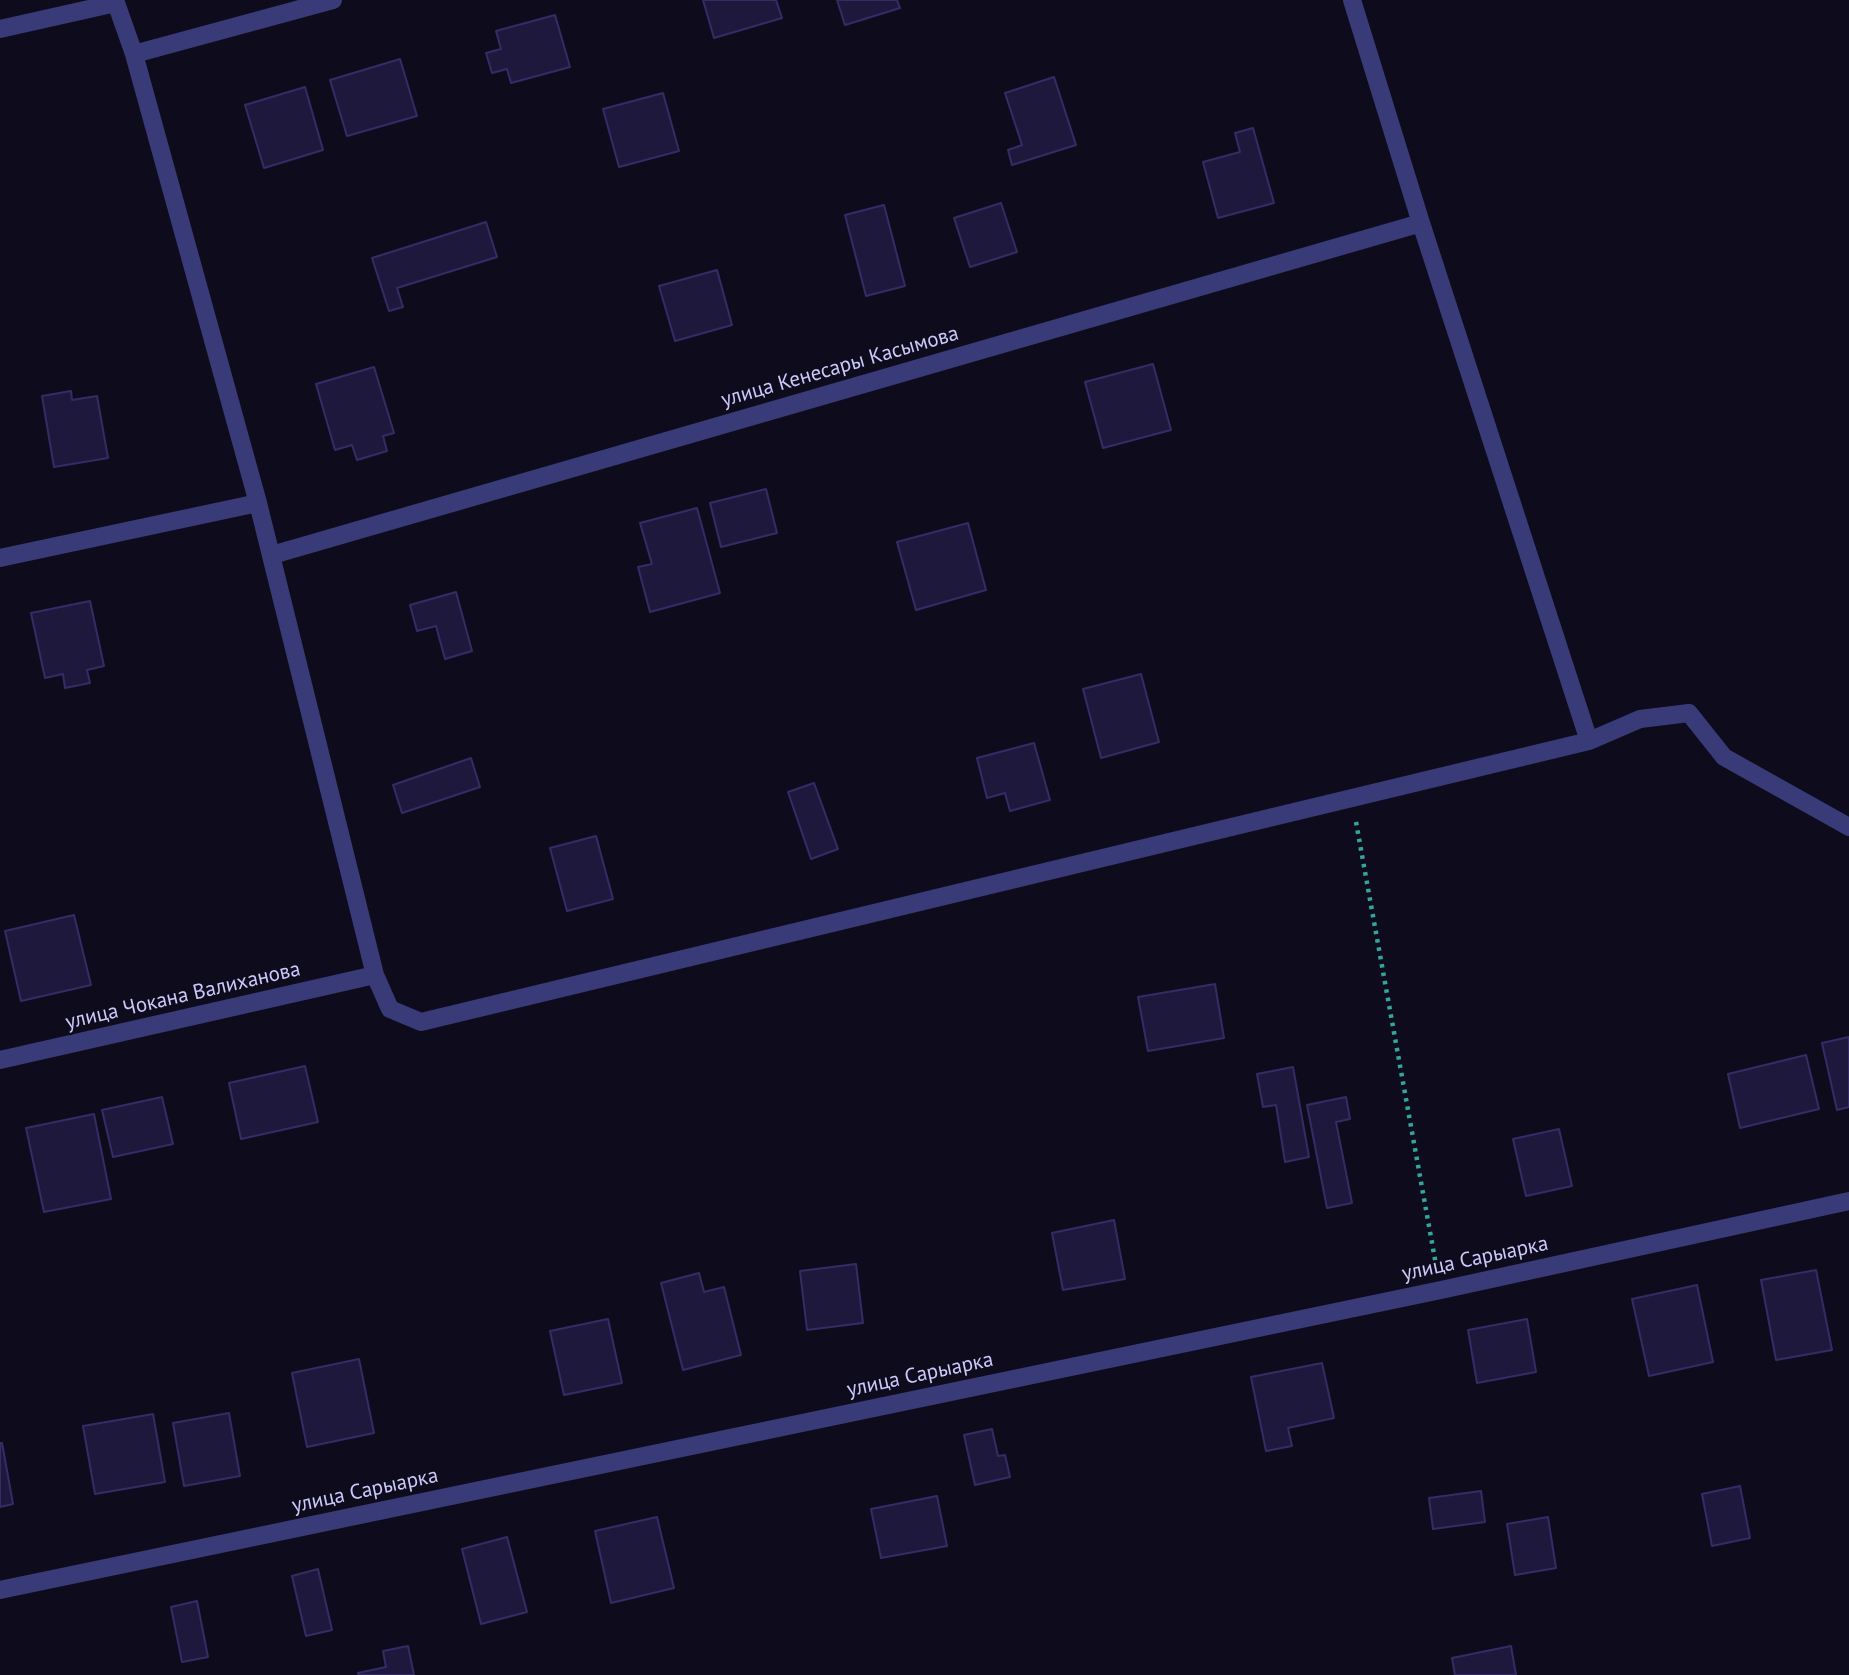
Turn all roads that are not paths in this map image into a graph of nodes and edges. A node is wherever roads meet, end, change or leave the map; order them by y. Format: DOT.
graph roads {
  1 [pos="333,0"];
  2 [pos="1352,0"];
  3 [pos="116,2"];
  4 [pos="0,29"];
  5 [pos="134,54"];
  6 [pos="1421,223"];
  7 [pos="258,503"];
  8 [pos="272,555"];
  9 [pos="0,558"];
  10 [pos="1590,741"];
  11 [pos="1849,827"];
  12 [pos="375,975"];
  13 [pos="0,1060"];
  14 [pos="1849,1201"];
  15 [pos="0,1590"];
  1 -- 5 [label="street"];
  2 -- 6 [label="street"];
  3 -- 4 [label="street"];
  3 -- 5 [label="street"];
  5 -- 7 [label="street"];
  6 -- 8 [label="street, улица Кенесары Касымова"];
  6 -- 10 [label="street"];
  7 -- 8 [label="street"];
  7 -- 9 [label="street"];
  8 -- 12 [label="street"];
  10 -- 11 [label="street"];
  10 -- 12 [label="street"];
  12 -- 13 [label="street, улица Чокана Валиханова"];
  14 -- 15 [label="street, улица Сарыарка"];
}
